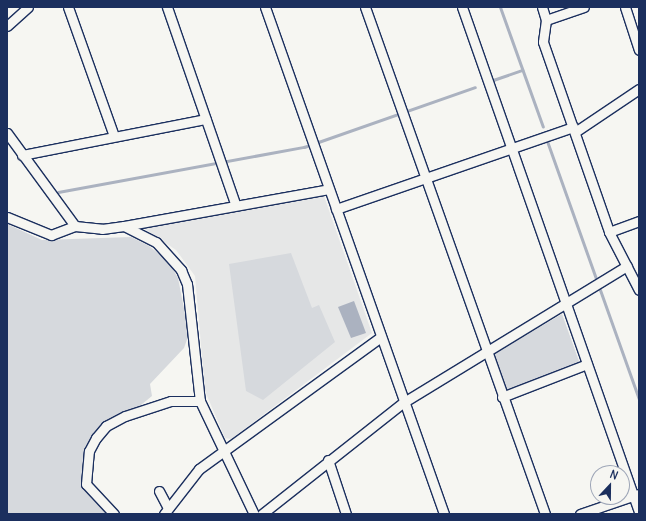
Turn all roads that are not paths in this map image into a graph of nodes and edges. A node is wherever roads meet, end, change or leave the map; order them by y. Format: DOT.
graph roads {
  1 [pos="28,7"];
  2 [pos="68,7"];
  3 [pos="167,7"];
  4 [pos="265,7"];
  5 [pos="365,7"];
  6 [pos="462,7"];
  7 [pos="542,7"];
  8 [pos="584,7"];
  9 [pos="624,7"];
  10 [pos="546,20"];
  11 [pos="7,26"];
  12 [pos="639,50"];
  13 [pos="639,89"];
  14 [pos="206,119"];
  15 [pos="574,130"];
  16 [pos="7,133"];
  17 [pos="114,136"];
  18 [pos="510,148"];
  19 [pos="22,155"];
  20 [pos="427,176"];
  21 [pos="329,189"];
  22 [pos="235,203"];
  23 [pos="336,209"];
  24 [pos="7,217"];
  25 [pos="639,221"];
  26 [pos="75,226"];
  27 [pos="124,226"];
  28 [pos="609,232"];
  29 [pos="627,266"];
  30 [pos="639,290"];
  31 [pos="566,304"];
  32 [pos="380,338"];
  33 [pos="486,351"];
  34 [pos="587,364"];
  35 [pos="502,397"];
  36 [pos="200,401"];
  37 [pos="404,402"];
  38 [pos="225,449"];
  39 [pos="328,460"];
  40 [pos="159,491"];
  41 [pos="636,495"];
  42 [pos="166,511"];
  43 [pos="639,512"];
  44 [pos="114,514"];
  45 [pos="254,514"];
  46 [pos="262,514"];
  47 [pos="346,514"];
  48 [pos="444,514"];
  49 [pos="545,514"];
  50 [pos="580,514"];
  1 -- 11 [label="street"];
  2 -- 17 [label="street"];
  3 -- 14 [label="street"];
  4 -- 21 [label="street"];
  5 -- 20 [label="street"];
  6 -- 18 [label="street"];
  7 -- 10 [label="street"];
  8 -- 10 [label="street"];
  9 -- 12 [label="street"];
  10 -- 15 [label="street"];
  13 -- 15 [label="street"];
  14 -- 17 [label="street"];
  14 -- 22 [label="street"];
  15 -- 18 [label="street"];
  15 -- 28 [label="street"];
  16 -- 19 [label="street"];
  17 -- 19 [label="street"];
  18 -- 20 [label="street"];
  18 -- 31 [label="street"];
  19 -- 26 [label="street"];
  20 -- 23 [label="street"];
  20 -- 33 [label="street"];
  21 -- 22 [label="street"];
  21 -- 23 [label="street"];
  22 -- 27 [label="street"];
  23 -- 32 [label="street"];
  24 -- 26 [label="street"];
  25 -- 28 [label="street"];
  26 -- 27 [label="street"];
  27 -- 36 [label="street"];
  28 -- 29 [label="street"];
  29 -- 30 [label="street"];
  29 -- 31 [label="street"];
  31 -- 33 [label="street"];
  31 -- 34 [label="street"];
  32 -- 37 [label="street"];
  32 -- 38 [label="street"];
  33 -- 35 [label="street"];
  33 -- 37 [label="street"];
  34 -- 35 [label="street"];
  34 -- 41 [label="street"];
  35 -- 49 [label="street"];
  36 -- 38 [label="street"];
  36 -- 44 [label="street"];
  37 -- 39 [label="street"];
  37 -- 48 [label="street"];
  38 -- 42 [label="street"];
  38 -- 45 [label="street"];
  39 -- 46 [label="street"];
  39 -- 47 [label="street"];
  40 -- 42 [label="street"];
  41 -- 43 [label="street"];
  41 -- 50 [label="street"];
}
